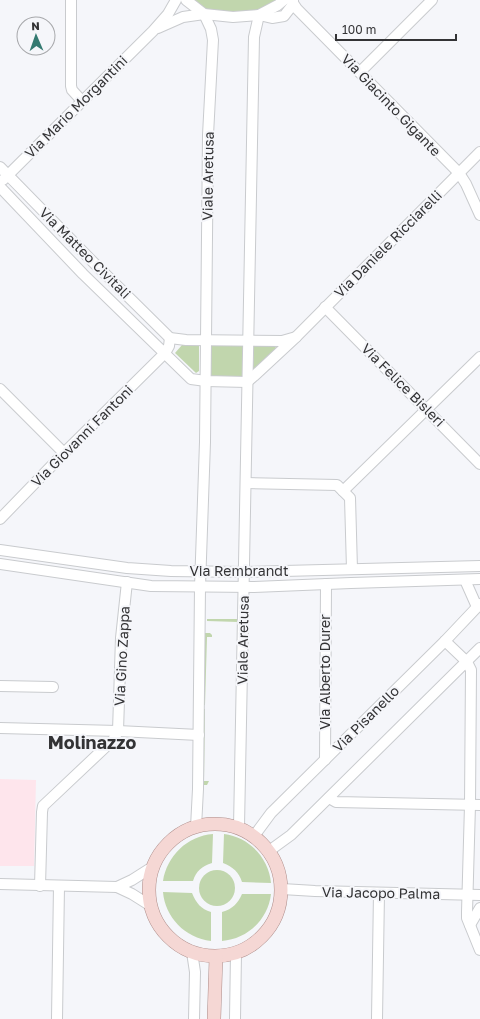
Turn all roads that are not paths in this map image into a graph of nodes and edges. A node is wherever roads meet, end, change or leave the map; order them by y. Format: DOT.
graph roads {
  1 [pos="71,0"];
  2 [pos="176,0"];
  3 [pos="186,0"];
  4 [pos="432,0"];
  5 [pos="290,1"];
  6 [pos="204,14"];
  7 [pos="259,14"];
  8 [pos="153,31"];
  9 [pos="360,72"];
  10 [pos="82,101"];
  11 [pos="480,152"];
  12 [pos="0,167"];
  13 [pos="459,173"];
  14 [pos="8,175"];
  15 [pos="0,183"];
  16 [pos="0,186"];
  17 [pos="480,215"];
  18 [pos="325,307"];
  19 [pos="296,337"];
  20 [pos="170,338"];
  21 [pos="207,340"];
  22 [pos="248,340"];
  23 [pos="165,353"];
  24 [pos="480,357"];
  25 [pos="206,382"];
  26 [pos="247,382"];
  27 [pos="0,389"];
  28 [pos="426,409"];
  29 [pos="64,453"];
  30 [pos="480,464"];
  31 [pos="246,484"];
  32 [pos="343,491"];
  33 [pos="0,518"];
  34 [pos="0,550"];
  35 [pos="0,564"];
  36 [pos="480,566"];
  37 [pos="352,569"];
  38 [pos="201,571"];
  39 [pos="244,572"];
  40 [pos="480,579"];
  41 [pos="465,580"];
  42 [pos="127,582"];
  43 [pos="326,584"];
  44 [pos="200,587"];
  45 [pos="244,588"];
  46 [pos="478,606"];
  47 [pos="445,641"];
  48 [pos="480,648"];
  49 [pos="467,662"];
  50 [pos="0,686"];
  51 [pos="53,686"];
  52 [pos="0,728"];
  53 [pos="118,731"];
  54 [pos="199,735"];
  55 [pos="325,760"];
  56 [pos="329,798"];
  57 [pos="470,805"];
  58 [pos="480,805"];
  59 [pos="196,827"];
  60 [pos="240,827"];
  61 [pos="254,836"];
  62 [pos="269,851"];
  63 [pos="154,866"];
  64 [pos="0,884"];
  65 [pos="40,886"];
  66 [pos="59,886"];
  67 [pos="117,887"];
  68 [pos="282,889"];
  69 [pos="379,893"];
  70 [pos="467,894"];
  71 [pos="480,895"];
  72 [pos="151,906"];
  73 [pos="480,908"];
  74 [pos="470,925"];
  75 [pos="480,950"];
  76 [pos="192,952"];
  77 [pos="236,953"];
  78 [pos="216,957"];
  79 [pos="57,1019"];
  80 [pos="194,1019"];
  81 [pos="214,1019"];
  82 [pos="235,1019"];
  83 [pos="377,1019"];
  1 -- 10 [label="street"];
  2 -- 8 [label="street, Via Mario Morgantini"];
  3 -- 6 [label="street"];
  4 -- 9 [label="street"];
  5 -- 7 [label="street, Via Mario Morgantini"];
  5 -- 9 [label="street, Via Giacinto Gigante"];
  6 -- 7 [label="street, Via Mario Morgantini"];
  6 -- 8 [label="street, Via Mario Morgantini"];
  6 -- 21 [label="street, Viale Aretusa"];
  7 -- 22 [label="street, Viale Aretusa"];
  8 -- 10 [label="street, Via Mario Morgantini"];
  9 -- 13 [label="street, Via Giacinto Gigante"];
  10 -- 14 [label="street, Via Mario Morgantini"];
  11 -- 13 [label="street, Via Daniele Ricciarelli"];
  12 -- 14 [label="street, Via Matteo Civitali"];
  13 -- 17 [label="street, Via Giacinto Gigante"];
  13 -- 18 [label="street, Via Daniele Ricciarelli"];
  14 -- 15 [label="street, Via Mario Morgantini"];
  14 -- 20 [label="street, Via Matteo Civitali"];
  16 -- 23 [label="street, Via Matteo Civitali"];
  18 -- 19 [label="street, Via Daniele Ricciarelli"];
  18 -- 28 [label="street, Via Felice Bisleri"];
  19 -- 22 [label="street"];
  19 -- 26 [label="street, Via Daniele Ricciarelli"];
  20 -- 21 [label="street"];
  20 -- 23 [label="street"];
  21 -- 22 [label="street"];
  21 -- 25 [label="street, Viale Aretusa"];
  22 -- 26 [label="street, Viale Aretusa"];
  23 -- 25 [label="street, Via Matteo Civitali"];
  23 -- 29 [label="street, Via Giovanni Fantoni"];
  24 -- 28 [label="street"];
  25 -- 26 [label="street"];
  25 -- 38 [label="street, Viale Aretusa"];
  26 -- 31 [label="street, Viale Aretusa"];
  27 -- 29 [label="street"];
  28 -- 30 [label="street, Via Felice Bisleri"];
  28 -- 32 [label="street"];
  29 -- 33 [label="street, Via Giovanni Fantoni"];
  31 -- 32 [label="street"];
  31 -- 39 [label="street, Viale Aretusa"];
  32 -- 37 [label="street"];
  34 -- 38 [label="street, Via Rembrandt"];
  35 -- 42 [label="street, Via Rembrandt"];
  36 -- 37 [label="street, Via Rembrandt"];
  37 -- 39 [label="street, Via Rembrandt"];
  38 -- 39 [label="street, Via Rembrandt"];
  38 -- 44 [label="street, Viale Aretusa"];
  39 -- 45 [label="street, Viale Aretusa"];
  40 -- 41 [label="street, Via Rembrandt"];
  41 -- 43 [label="street, Via Rembrandt"];
  41 -- 46 [label="street"];
  42 -- 44 [label="street, Via Rembrandt"];
  42 -- 53 [label="street, Via Gino Zappa"];
  43 -- 45 [label="street, Via Rembrandt"];
  43 -- 55 [label="street, Via Alberto Durer"];
  44 -- 45 [label="street, Via Rembrandt"];
  44 -- 54 [label="street, Viale Aretusa"];
  45 -- 60 [label="street, Viale Aretusa"];
  46 -- 47 [label="street, Via Pisanello"];
  47 -- 49 [label="street"];
  47 -- 55 [label="street, Via Pisanello"];
  48 -- 49 [label="street"];
  49 -- 56 [label="street"];
  49 -- 57 [label="street"];
  50 -- 51 [label="street"];
  52 -- 53 [label="street"];
  53 -- 54 [label="street"];
  53 -- 65 [label="street"];
  54 -- 59 [label="street, Viale Aretusa"];
  55 -- 61 [label="street, Via Pisanello"];
  56 -- 57 [label="street"];
  56 -- 62 [label="street"];
  57 -- 58 [label="street"];
  57 -- 70 [label="street"];
  59 -- 60 [label="main road"];
  59 -- 63 [label="main road"];
  60 -- 61 [label="main road"];
  61 -- 62 [label="main road"];
  62 -- 68 [label="main road"];
  63 -- 67 [label="street"];
  63 -- 72 [label="main road"];
  64 -- 65 [label="street"];
  65 -- 66 [label="street"];
  66 -- 67 [label="street"];
  66 -- 79 [label="street"];
  67 -- 72 [label="street"];
  68 -- 69 [label="street, Via Jacopo Palma"];
  68 -- 77 [label="main road"];
  69 -- 70 [label="street, Via Jacopo Palma"];
  69 -- 83 [label="street"];
  70 -- 71 [label="street, Via Jacopo Palma"];
  70 -- 74 [label="street"];
  72 -- 76 [label="main road"];
  73 -- 74 [label="street"];
  74 -- 75 [label="street"];
  76 -- 78 [label="main road"];
  76 -- 80 [label="street"];
  77 -- 78 [label="main road"];
  77 -- 82 [label="street"];
  78 -- 81 [label="main road"];
}
